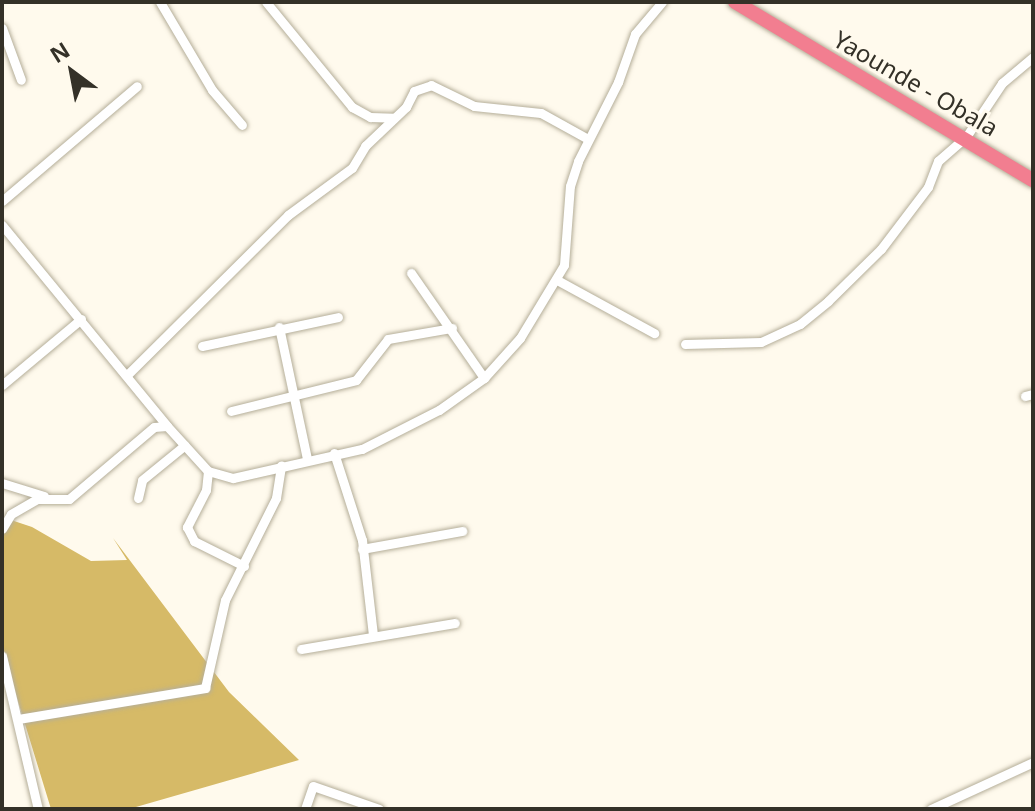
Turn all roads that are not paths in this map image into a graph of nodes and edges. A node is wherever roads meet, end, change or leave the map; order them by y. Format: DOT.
graph roads {
  1 [pos="160,2"];
  2 [pos="266,2"];
  3 [pos="662,2"];
  4 [pos="735,2"];
  5 [pos="2,28"];
  6 [pos="1033,57"];
  7 [pos="21,80"];
  8 [pos="137,86"];
  9 [pos="394,118"];
  10 [pos="242,125"];
  11 [pos="966,137"];
  12 [pos="588,139"];
  13 [pos="1033,180"];
  14 [pos="2,201"];
  15 [pos="2,225"];
  16 [pos="411,273"];
  17 [pos="557,280"];
  18 [pos="338,317"];
  19 [pos="81,319"];
  20 [pos="279,327"];
  21 [pos="452,328"];
  22 [pos="654,333"];
  23 [pos="685,344"];
  24 [pos="202,346"];
  25 [pos="129,373"];
  26 [pos="484,378"];
  27 [pos="2,385"];
  28 [pos="292,396"];
  29 [pos="231,411"];
  30 [pos="167,426"];
  31 [pos="185,445"];
  32 [pos="334,453"];
  33 [pos="307,459"];
  34 [pos="281,465"];
  35 [pos="208,471"];
  36 [pos="2,483"];
  37 [pos="51,497"];
  38 [pos="138,498"];
  39 [pos="2,529"];
  40 [pos="462,531"];
  41 [pos="362,549"];
  42 [pos="244,566"];
  43 [pos="455,623"];
  44 [pos="373,635"];
  45 [pos="301,649"];
  46 [pos="2,656"];
  47 [pos="18,719"];
  48 [pos="1033,762"];
  49 [pos="38,809"];
  50 [pos="305,809"];
  51 [pos="379,809"];
  52 [pos="931,809"];
  1 -- 10 [label="street"];
  2 -- 9 [label="street"];
  3 -- 12 [label="street"];
  4 -- 11 [label="highway, Yaounde - Obala"];
  5 -- 7 [label="street"];
  6 -- 11 [label="street"];
  8 -- 14 [label="street"];
  9 -- 12 [label="street"];
  9 -- 25 [label="street"];
  11 -- 13 [label="highway, Yaounde - Obala"];
  11 -- 23 [label="street"];
  12 -- 17 [label="street"];
  15 -- 19 [label="street"];
  16 -- 21 [label="street"];
  17 -- 22 [label="street"];
  17 -- 26 [label="street"];
  18 -- 20 [label="street"];
  19 -- 25 [label="street"];
  19 -- 27 [label="street"];
  20 -- 24 [label="street"];
  20 -- 28 [label="street"];
  21 -- 26 [label="street"];
  21 -- 28 [label="street"];
  25 -- 30 [label="street"];
  26 -- 32 [label="street"];
  28 -- 29 [label="street"];
  28 -- 33 [label="street"];
  30 -- 31 [label="street"];
  30 -- 37 [label="street"];
  31 -- 35 [label="street"];
  31 -- 38 [label="street"];
  32 -- 33 [label="street"];
  32 -- 41 [label="street"];
  33 -- 34 [label="street"];
  34 -- 35 [label="street"];
  34 -- 42 [label="street"];
  35 -- 42 [label="street"];
  36 -- 37 [label="street"];
  37 -- 39 [label="street"];
  40 -- 41 [label="street"];
  41 -- 44 [label="street"];
  42 -- 47 [label="street"];
  43 -- 44 [label="street"];
  44 -- 45 [label="street"];
  46 -- 47 [label="street"];
  47 -- 49 [label="street"];
  48 -- 52 [label="street"];
  50 -- 51 [label="street"];
}
